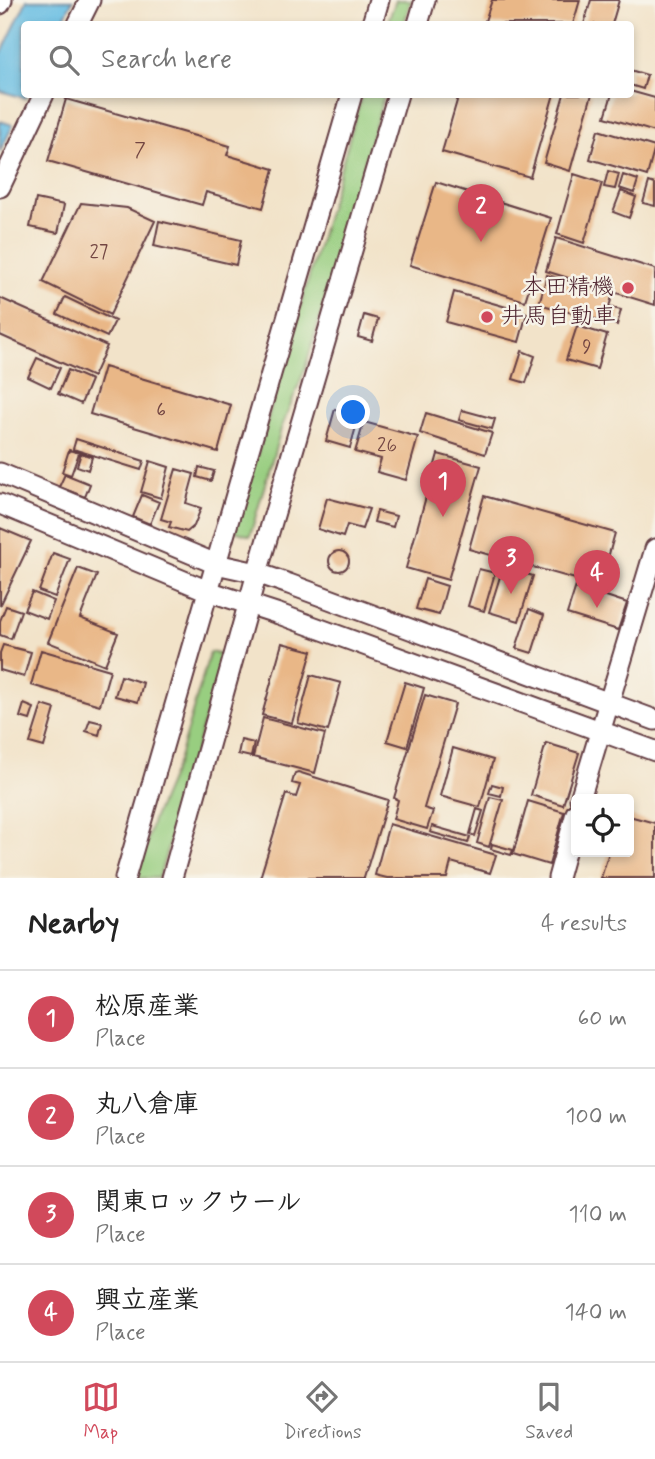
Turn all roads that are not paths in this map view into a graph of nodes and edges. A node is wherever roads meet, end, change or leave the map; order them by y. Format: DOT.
graph roads {
  1 [pos="90,0"];
  2 [pos="379,0"];
  3 [pos="425,0"];
  4 [pos="80,21"];
  5 [pos="373,21"];
  6 [pos="419,21"];
  7 [pos="42,98"];
  8 [pos="351,98"];
  9 [pos="397,98"];
  10 [pos="0,187"];
  11 [pos="0,473"];
  12 [pos="0,504"];
  13 [pos="655,549"];
  14 [pos="216,564"];
  15 [pos="257,573"];
  16 [pos="208,591"];
  17 [pos="248,604"];
  18 [pos="608,703"];
  19 [pos="655,720"];
  20 [pos="599,732"];
  21 [pos="655,751"];
  22 [pos="581,794"];
  23 [pos="571,831"];
  24 [pos="125,878"];
  25 [pos="172,878"];
  26 [pos="558,878"];
  1 -- 4 [label="street"];
  2 -- 5 [label="street"];
  3 -- 6 [label="street"];
  7 -- 10 [label="street"];
  8 -- 14 [label="street"];
  9 -- 15 [label="street"];
  11 -- 14 [label="street"];
  12 -- 16 [label="street"];
  13 -- 18 [label="street"];
  14 -- 15 [label="street"];
  14 -- 16 [label="street"];
  15 -- 17 [label="street"];
  15 -- 18 [label="street"];
  16 -- 17 [label="street"];
  16 -- 24 [label="street"];
  17 -- 20 [label="street"];
  17 -- 25 [label="street"];
  18 -- 19 [label="street"];
  18 -- 20 [label="street"];
  20 -- 21 [label="street"];
  20 -- 22 [label="street"];
  23 -- 26 [label="street"];
}
